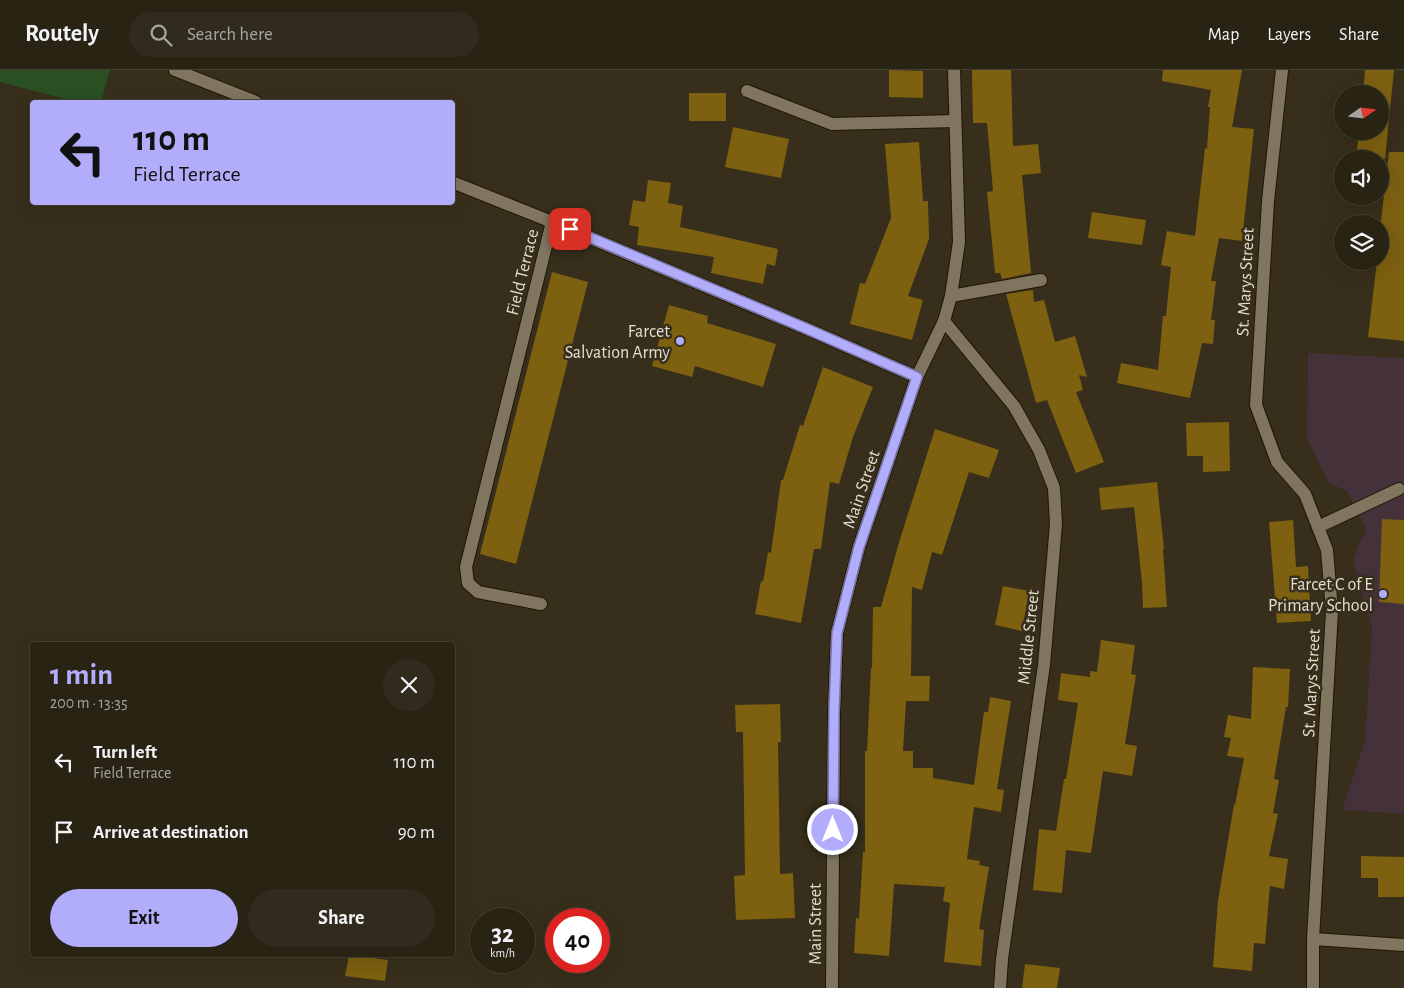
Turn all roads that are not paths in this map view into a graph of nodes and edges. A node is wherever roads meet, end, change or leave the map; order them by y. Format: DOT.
graph roads {
  1 [pos="175,70"];
  2 [pos="954,70"];
  3 [pos="1282,70"];
  4 [pos="747,91"];
  5 [pos="251,100"];
  6 [pos="955,121"];
  7 [pos="455,183"];
  8 [pos="552,222"];
  9 [pos="1041,280"];
  10 [pos="951,296"];
  11 [pos="944,321"];
  12 [pos="917,377"];
  13 [pos="1399,489"];
  14 [pos="1318,527"];
  15 [pos="541,604"];
  16 [pos="1313,939"];
  17 [pos="1404,945"];
  18 [pos="832,988"];
  19 [pos="1000,988"];
  20 [pos="1313,988"];
  1 -- 5 [label="street"];
  2 -- 6 [label="street, Main Street"];
  3 -- 14 [label="street, St. Marys Street"];
  4 -- 6 [label="street"];
  6 -- 10 [label="street, Main Street"];
  7 -- 8 [label="street"];
  8 -- 12 [label="street, Field Terrace"];
  8 -- 15 [label="street, Field Terrace"];
  9 -- 10 [label="street"];
  10 -- 11 [label="street, Main Street"];
  11 -- 12 [label="street, Main Street"];
  11 -- 19 [label="street, Middle Street"];
  12 -- 18 [label="street, Main Street"];
  13 -- 14 [label="street"];
  14 -- 16 [label="street, St. Marys Street"];
  16 -- 17 [label="street"];
  16 -- 20 [label="street, St. Marys Street"];
}
